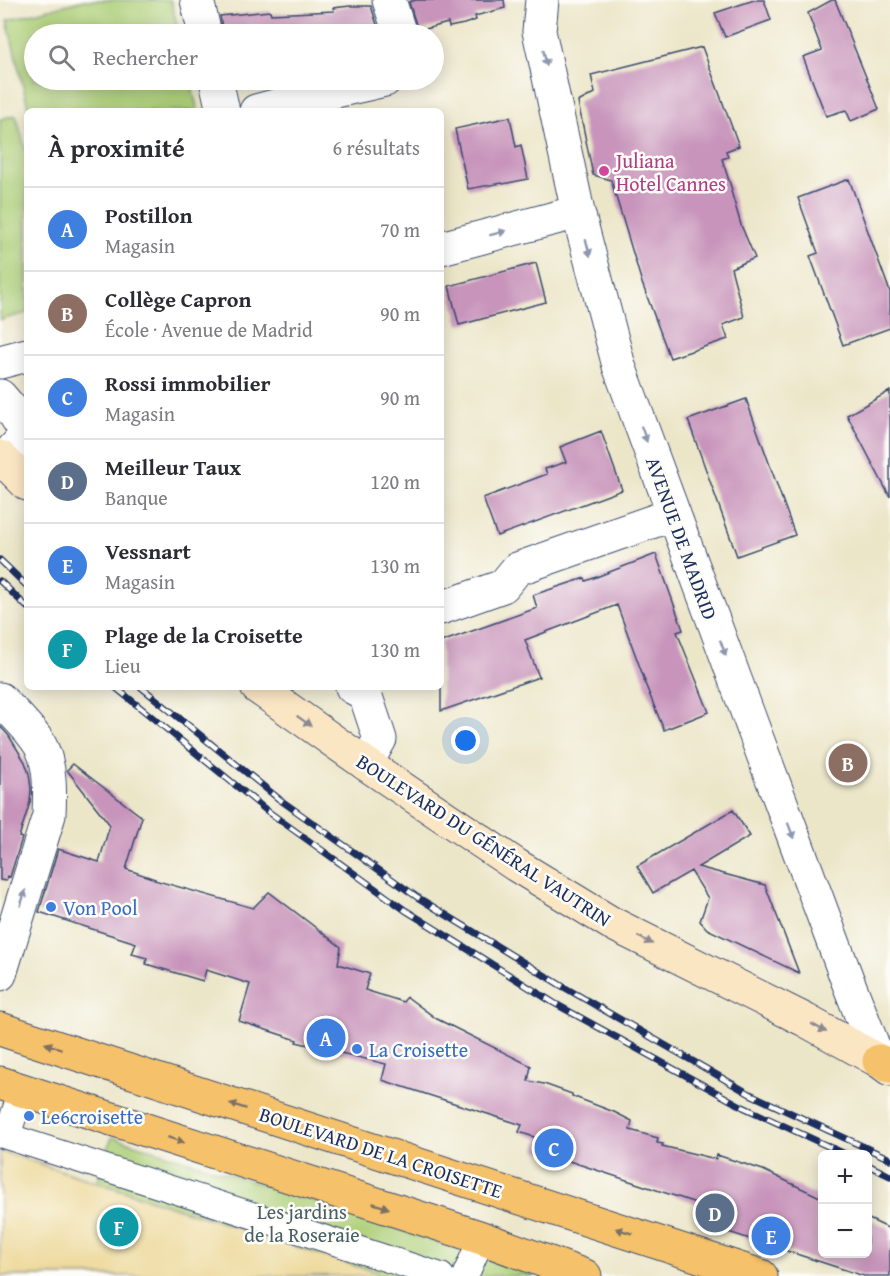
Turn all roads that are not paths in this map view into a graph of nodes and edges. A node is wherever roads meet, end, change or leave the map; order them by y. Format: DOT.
graph roads {
  1 [pos="197,0"];
  2 [pos="389,0"];
  3 [pos="542,0"];
  4 [pos="203,24"];
  5 [pos="397,24"];
  6 [pos="218,90"];
  7 [pos="341,90"];
  8 [pos="222,108"];
  9 [pos="267,108"];
  10 [pos="578,212"];
  11 [pos="444,247"];
  12 [pos="24,356"];
  13 [pos="0,362"];
  14 [pos="0,396"];
  15 [pos="24,429"];
  16 [pos="24,437"];
  17 [pos="1,461"];
  18 [pos="24,481"];
  19 [pos="674,514"];
  20 [pos="444,607"];
  21 [pos="261,690"];
  22 [pos="358,690"];
  23 [pos="0,699"];
  24 [pos="366,764"];
  25 [pos="0,974"];
  26 [pos="0,1029"];
  27 [pos="886,1065"];
  28 [pos="11,1086"];
  29 [pos="4,1135"];
  30 [pos="479,1237"];
  31 [pos="441,1276"];
  32 [pos="465,1276"];
  33 [pos="585,1276"];
  34 [pos="761,1276"];
  1 -- 4 [label="street"];
  2 -- 5 [label="street"];
  3 -- 10 [label="street, AVENUE DE MADRID, one-way"];
  6 -- 8 [label="street"];
  7 -- 9 [label="street"];
  11 -- 10 [label="street, one-way"];
  10 -- 19 [label="street, AVENUE DE MADRID, one-way"];
  12 -- 13 [label="street"];
  14 -- 15 [label="street"];
  16 -- 17 [label="street"];
  17 -- 18 [label="main road"];
  19 -- 20 [label="street"];
  19 -- 27 [label="street, AVENUE DE MADRID, one-way"];
  21 -- 24 [label="main road, BOULEVARD DU GÉNÉRAL VAUTRIN, one-way"];
  22 -- 24 [label="street"];
  25 -- 23 [label="street, one-way"];
  24 -- 27 [label="main road, BOULEVARD DU GÉNÉRAL VAUTRIN, one-way"];
  34 -- 26 [label="main road, BOULEVARD DE LA CROISETTE, one-way"];
  28 -- 29 [label="street"];
  28 -- 30 [label="main road, one-way"];
  29 -- 31 [label="street"];
  30 -- 32 [label="street"];
  30 -- 33 [label="main road"];
}
